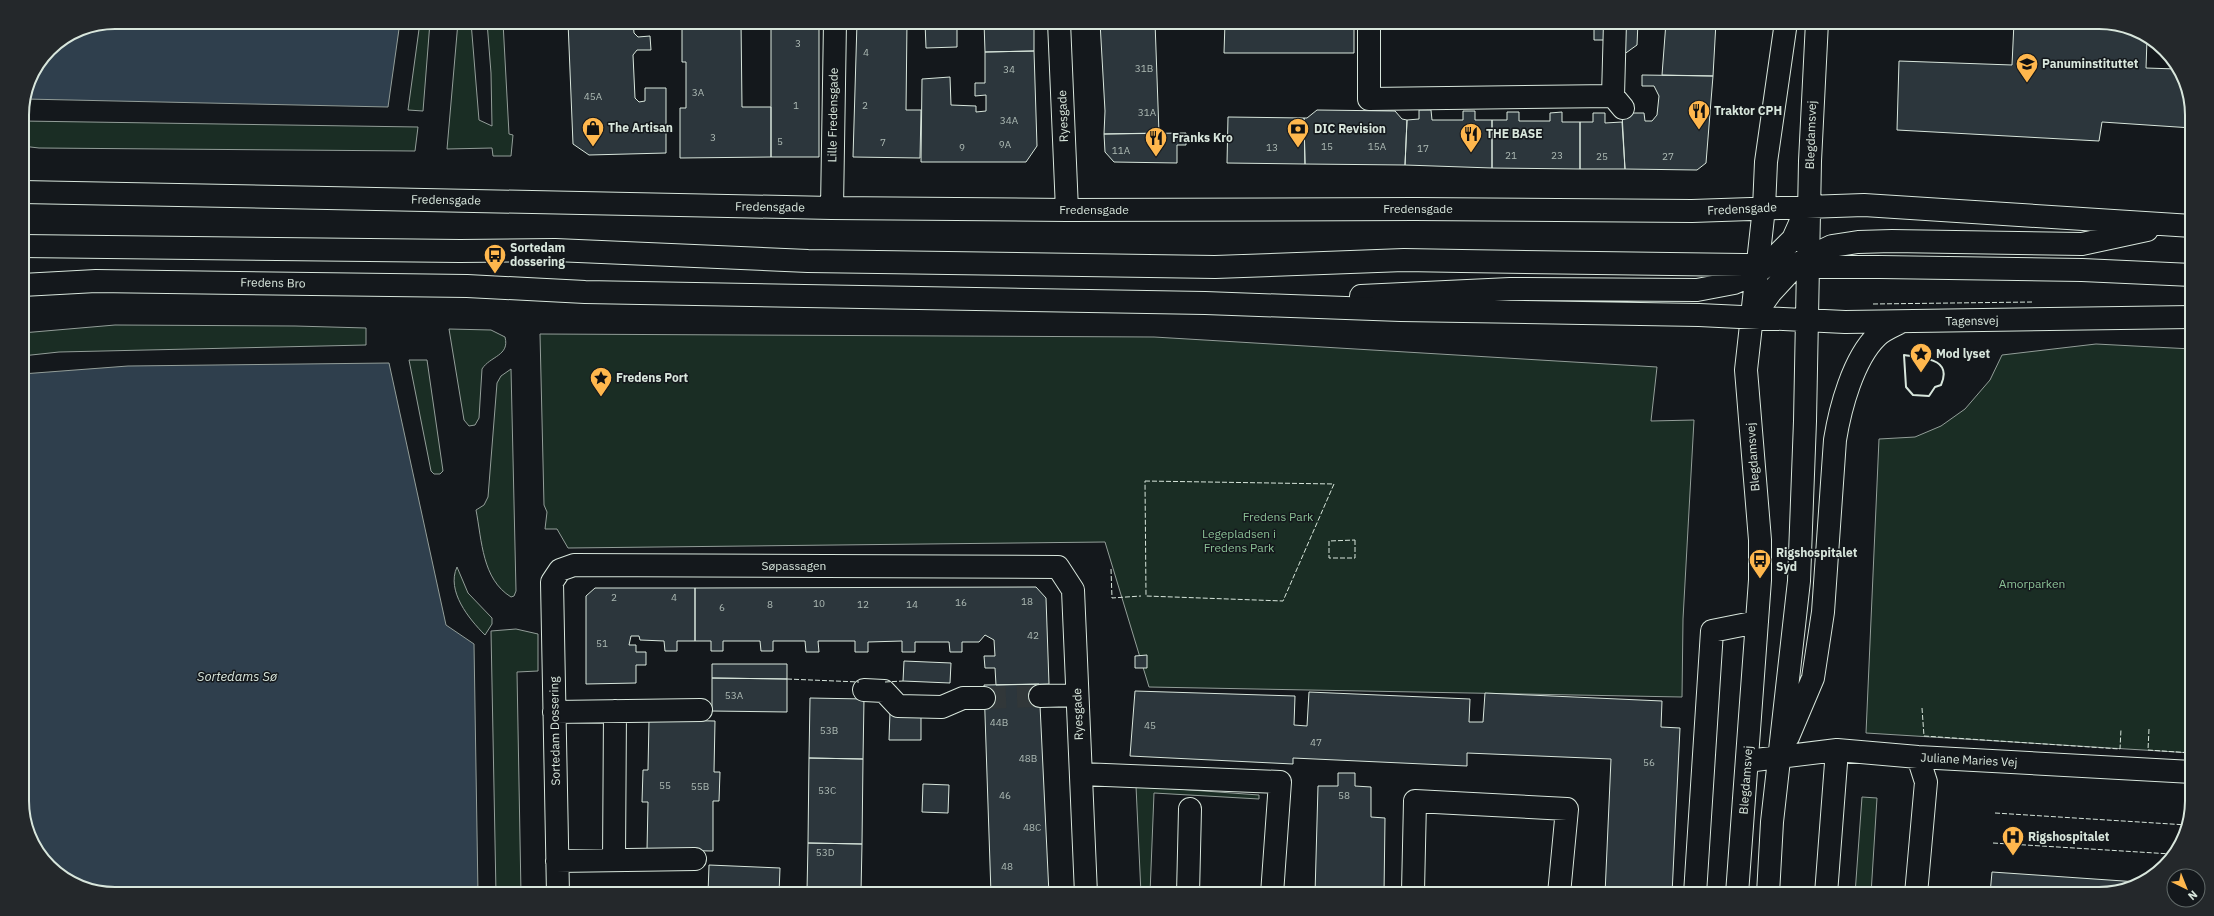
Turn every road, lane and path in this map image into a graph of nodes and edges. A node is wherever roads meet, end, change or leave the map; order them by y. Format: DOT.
graph roads {
  1 [pos="835,29"];
  2 [pos="1059,29"];
  3 [pos="1369,29"];
  4 [pos="1615,29"];
  5 [pos="1785,29"];
  6 [pos="1817,29"];
  7 [pos="29,192"];
  8 [pos="1809,206"];
  9 [pos="832,208"];
  10 [pos="1764,208"];
  11 [pos="1067,210"];
  12 [pos="2183,225"];
  13 [pos="29,246"];
  14 [pos="1803,263"];
  15 [pos="1760,268"];
  16 [pos="2185,275"];
  17 [pos="29,285"];
  18 [pos="1205,303"];
  19 [pos="2185,317"];
  20 [pos="1752,318"];
  21 [pos="1807,321"];
  22 [pos="1901,322"];
  23 [pos="1029,567"];
  24 [pos="560,570"];
  25 [pos="1757,622"];
  26 [pos="864,690"];
  27 [pos="1077,695"];
  28 [pos="1040,696"];
  29 [pos="984,698"];
  30 [pos="701,710"];
  31 [pos="615,711"];
  32 [pos="554,712"];
  33 [pos="1837,750"];
  34 [pos="1779,756"];
  35 [pos="1918,757"];
  36 [pos="1747,761"];
  37 [pos="2185,772"];
  38 [pos="1080,774"];
  39 [pos="1190,809"];
  40 [pos="695,859"];
  41 [pos="614,860"];
  42 [pos="557,861"];
  43 [pos="558,887"];
  44 [pos="1086,887"];
  45 [pos="1188,887"];
  46 [pos="1272,887"];
  47 [pos="1413,887"];
  48 [pos="1560,887"];
  49 [pos="1695,887"];
  50 [pos="1738,887"];
  51 [pos="1768,887"];
  52 [pos="1827,887"];
  53 [pos="1917,887"];
  1 -- 9 [label="street, Lille Fredensgade"];
  2 -- 11 [label="street, Ryesgade"];
  3 -- 4 [label="street"];
  5 -- 10 [label="street, Blegdamsvej"];
  6 -- 8 [label="street, Blegdamsvej"];
  7 -- 9 [label="street, Fredensgade"];
  8 -- 10 [label="street, Fredensgade"];
  8 -- 12 [label="street"];
  8 -- 14 [label="street, Blegdamsvej"];
  8 -- 15 [label="street"];
  9 -- 11 [label="street, Fredensgade"];
  10 -- 11 [label="street, Fredensgade"];
  10 -- 15 [label="street, Blegdamsvej"];
  12 -- 14 [label="street"];
  13 -- 15 [label="street"];
  14 -- 15 [label="street"];
  14 -- 16 [label="street"];
  14 -- 20 [label="street"];
  14 -- 21 [label="street, Blegdamsvej"];
  15 -- 18 [label="street"];
  15 -- 20 [label="street, Blegdamsvej"];
  17 -- 18 [label="street, Fredens Bro"];
  18 -- 20 [label="street"];
  19 -- 22 [label="street, Tagensvej"];
  20 -- 21 [label="street, Tagensvej"];
  20 -- 25 [label="street, Blegdamsvej"];
  21 -- 22 [label="street, Tagensvej"];
  21 -- 34 [label="street, Blegdamsvej"];
  22 -- 34 [label="street"];
  23 -- 24 [label="street, Søpassagen"];
  23 -- 27 [label="street, Ryesgade"];
  24 -- 32 [label="street, Sortedam Dossering"];
  25 -- 36 [label="street, Blegdamsvej"];
  25 -- 49 [label="street"];
  26 -- 29 [label="street"];
  27 -- 28 [label="street"];
  27 -- 38 [label="street, Ryesgade"];
  30 -- 31 [label="street"];
  31 -- 32 [label="street"];
  31 -- 41 [label="street"];
  32 -- 42 [label="street, Sortedam Dossering"];
  33 -- 34 [label="street, Juliane Maries Vej"];
  33 -- 35 [label="street, Juliane Maries Vej"];
  33 -- 52 [label="street"];
  34 -- 36 [label="street, Juliane Maries Vej"];
  34 -- 51 [label="street, Blegdamsvej"];
  35 -- 37 [label="street, Juliane Maries Vej"];
  35 -- 53 [label="street"];
  36 -- 50 [label="street, Blegdamsvej"];
  38 -- 44 [label="street, Ryesgade"];
  38 -- 46 [label="street"];
  39 -- 45 [label="street"];
  40 -- 41 [label="street"];
  41 -- 42 [label="street"];
  42 -- 43 [label="street, Sortedam Dossering"];
  47 -- 48 [label="street"];
}
